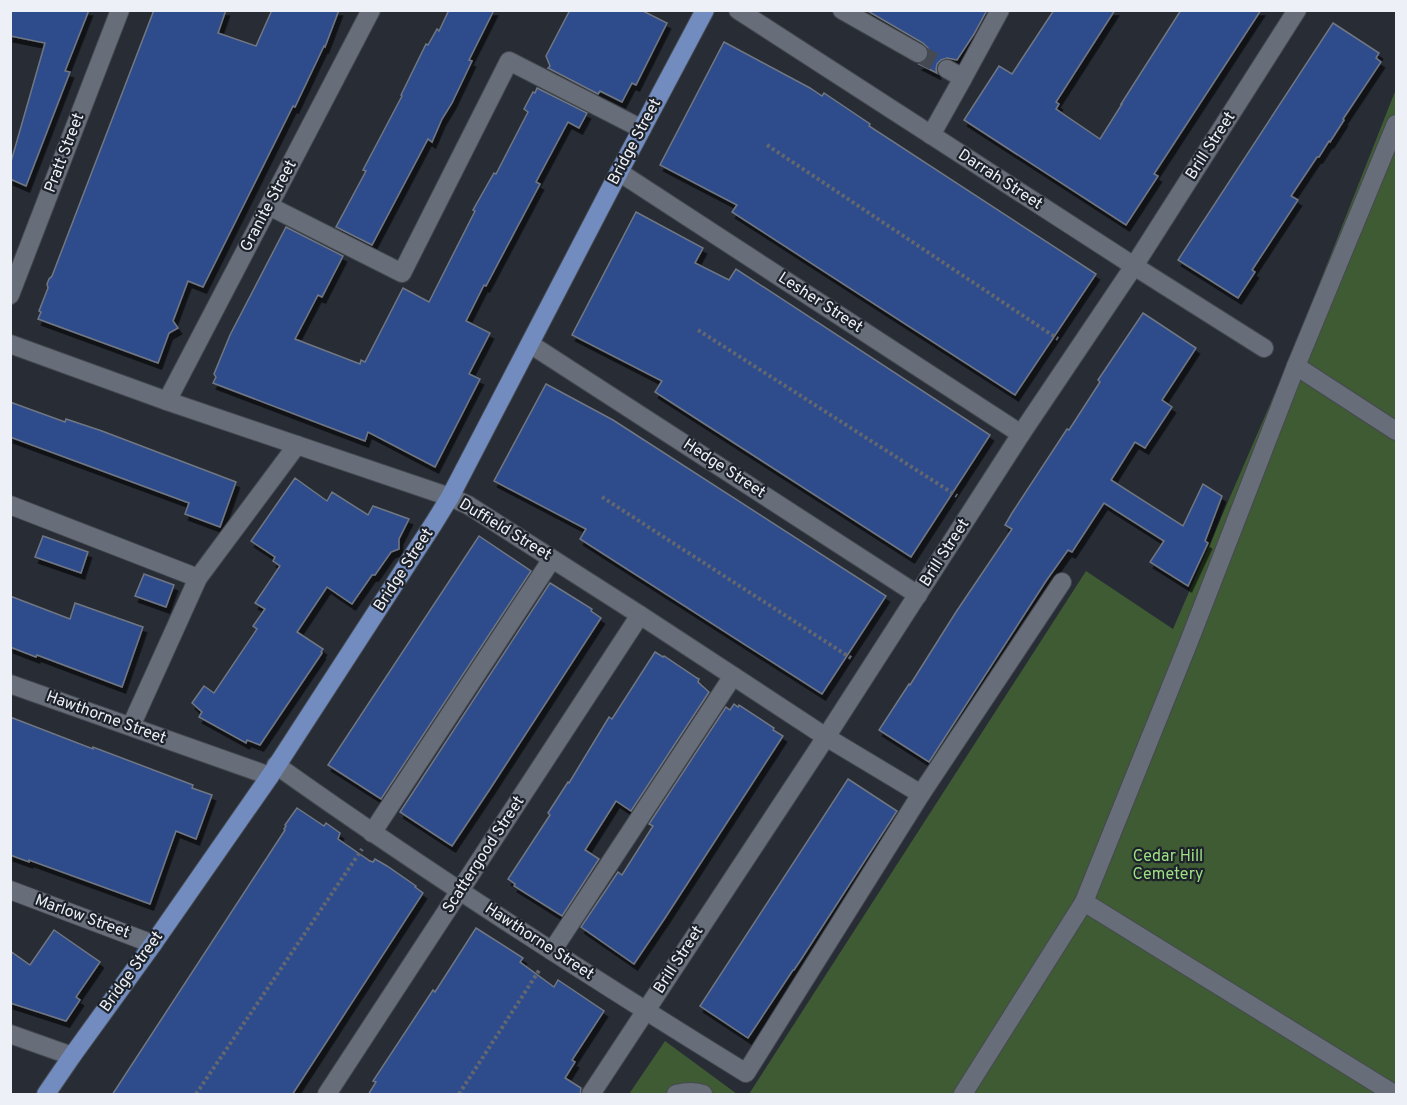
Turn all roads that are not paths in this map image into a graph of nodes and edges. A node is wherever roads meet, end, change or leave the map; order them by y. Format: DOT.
graph roads {
  1 [pos="120,10"];
  2 [pos="371,10"];
  3 [pos="705,10"];
  4 [pos="738,10"];
  5 [pos="842,10"];
  6 [pos="1000,10"];
  7 [pos="1298,10"];
  8 [pos="918,53"];
  9 [pos="1396,124"];
  10 [pos="642,129"];
  11 [pos="931,135"];
  12 [pos="619,172"];
  13 [pos="269,206"];
  14 [pos="1134,266"];
  15 [pos="10,295"];
  16 [pos="10,344"];
  17 [pos="530,344"];
  18 [pos="1264,348"];
  19 [pos="1296,366"];
  20 [pos="168,400"];
  21 [pos="1396,431"];
  22 [pos="1021,434"];
  23 [pos="297,445"];
  24 [pos="450,497"];
  25 [pos="10,505"];
  26 [pos="552,559"];
  27 [pos="198,578"];
  28 [pos="1062,582"];
  29 [pos="918,595"];
  30 [pos="640,615"];
  31 [pos="733,676"];
  32 [pos="10,684"];
  33 [pos="131,726"];
  34 [pos="826,737"];
  35 [pos="273,771"];
  36 [pos="921,794"];
  37 [pos="372,833"];
  38 [pos="10,890"];
  39 [pos="460,892"];
  40 [pos="1084,902"];
  41 [pos="153,944"];
  42 [pos="552,951"];
  43 [pos="645,1011"];
  44 [pos="10,1034"];
  45 [pos="72,1056"];
  46 [pos="1391,1090"];
  47 [pos="46,1095"];
  48 [pos="327,1095"];
  49 [pos="591,1095"];
  50 [pos="676,1095"];
  51 [pos="704,1095"];
  52 [pos="963,1095"];
  1 -- 15 [label="street, Pratt Street"];
  2 -- 13 [label="street, Granite Street"];
  3 -- 10 [label="main road, Bridge Street"];
  4 -- 11 [label="street, Darrah Street"];
  5 -- 8 [label="street"];
  6 -- 11 [label="street"];
  7 -- 14 [label="street, Brill Street"];
  9 -- 19 [label="street"];
  10 -- 12 [label="main road, Bridge Street"];
  10 -- 13 [label="street"];
  11 -- 14 [label="street, Darrah Street"];
  12 -- 17 [label="main road, Bridge Street"];
  12 -- 22 [label="street, Lesher Street"];
  13 -- 20 [label="street, Granite Street"];
  14 -- 18 [label="street, Darrah Street"];
  14 -- 22 [label="street, Brill Street"];
  16 -- 20 [label="street, Duffield Street"];
  17 -- 24 [label="main road, Bridge Street"];
  17 -- 29 [label="street, Hedge Street"];
  19 -- 21 [label="street"];
  19 -- 40 [label="street"];
  20 -- 23 [label="street, Duffield Street"];
  22 -- 29 [label="street, Brill Street"];
  23 -- 24 [label="street, Duffield Street"];
  23 -- 27 [label="street"];
  24 -- 26 [label="street, Duffield Street"];
  24 -- 35 [label="main road, Bridge Street"];
  25 -- 27 [label="street"];
  26 -- 30 [label="street, Duffield Street"];
  26 -- 37 [label="street"];
  27 -- 33 [label="street"];
  28 -- 36 [label="street"];
  29 -- 34 [label="street, Brill Street"];
  30 -- 31 [label="street, Duffield Street"];
  30 -- 39 [label="street, Scattergood Street"];
  31 -- 34 [label="street, Duffield Street"];
  31 -- 42 [label="street"];
  32 -- 33 [label="street, Hawthorne Street"];
  33 -- 35 [label="street, Hawthorne Street"];
  34 -- 36 [label="street, Duffield Street"];
  34 -- 43 [label="street, Brill Street"];
  35 -- 37 [label="street, Hawthorne Street"];
  35 -- 41 [label="main road, Bridge Street"];
  36 -- 43 [label="street, Hawthorne Street"];
  37 -- 39 [label="street, Hawthorne Street"];
  38 -- 41 [label="street, Marlow Street"];
  39 -- 42 [label="street, Hawthorne Street"];
  39 -- 48 [label="street, Scattergood Street"];
  40 -- 46 [label="street"];
  40 -- 52 [label="street"];
  41 -- 45 [label="main road, Bridge Street"];
  42 -- 43 [label="street, Hawthorne Street"];
  43 -- 49 [label="street, Brill Street"];
  44 -- 45 [label="street"];
  45 -- 47 [label="main road, Bridge Street"];
  50 -- 51 [label="street"];
}
